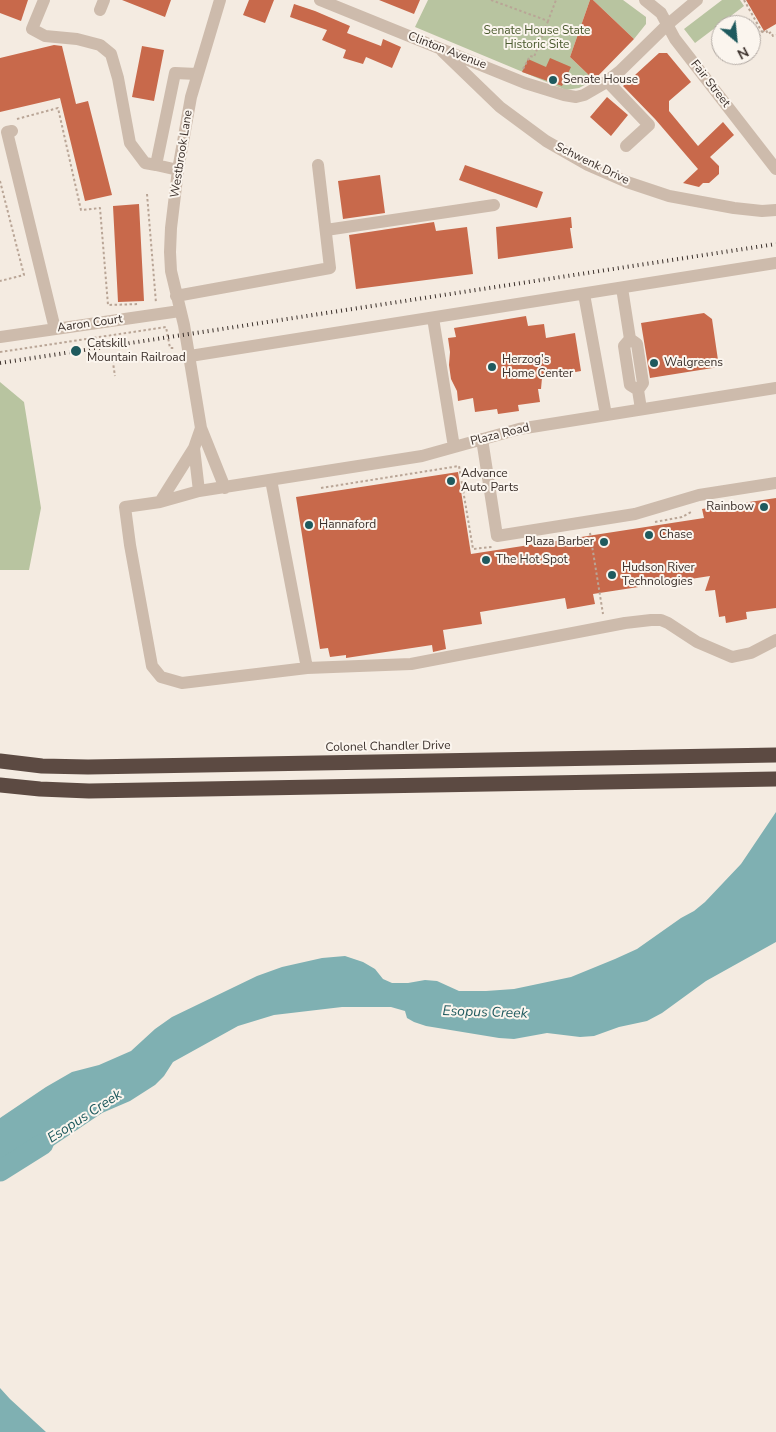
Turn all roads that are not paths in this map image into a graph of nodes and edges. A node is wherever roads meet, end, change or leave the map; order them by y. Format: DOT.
graph roads {
  1 [pos="44,0"];
  2 [pos="220,0"];
  3 [pos="320,0"];
  4 [pos="645,0"];
  5 [pos="697,0"];
  6 [pos="667,25"];
  7 [pos="440,49"];
  8 [pos="197,74"];
  9 [pos="608,81"];
  10 [pos="14,125"];
  11 [pos="626,146"];
  12 [pos="156,165"];
  13 [pos="318,165"];
  14 [pos="776,169"];
  15 [pos="178,170"];
  16 [pos="494,205"];
  17 [pos="776,210"];
  18 [pos="326,230"];
  19 [pos="776,263"];
  20 [pos="622,288"];
  21 [pos="584,294"];
  22 [pos="176,296"];
  23 [pos="180,311"];
  24 [pos="433,318"];
  25 [pos="55,330"];
  26 [pos="0,336"];
  27 [pos="189,351"];
  28 [pos="776,388"];
  29 [pos="641,409"];
  30 [pos="606,415"];
  31 [pos="201,428"];
  32 [pos="482,439"];
  33 [pos="454,447"];
  34 [pos="194,448"];
  35 [pos="271,480"];
  36 [pos="776,482"];
  37 [pos="225,488"];
  38 [pos="199,491"];
  39 [pos="160,502"];
  40 [pos="776,640"];
  41 [pos="307,668"];
  42 [pos="772,755"];
  43 [pos="0,761"];
  44 [pos="776,779"];
  45 [pos="0,785"];
  1 -- 12 [label="street"];
  2 -- 8 [label="street, Westbrook Lane"];
  3 -- 7 [label="street, Clinton Avenue"];
  4 -- 6 [label="street, Fair Street"];
  5 -- 6 [label="street"];
  6 -- 9 [label="street"];
  6 -- 14 [label="street, Fair Street"];
  7 -- 9 [label="street, Clinton Avenue"];
  7 -- 17 [label="street, Schwenk Drive"];
  8 -- 12 [label="street"];
  8 -- 15 [label="street, Westbrook Lane"];
  9 -- 11 [label="street"];
  10 -- 25 [label="street"];
  12 -- 15 [label="street"];
  13 -- 18 [label="street"];
  15 -- 22 [label="street, Westbrook Lane"];
  16 -- 18 [label="street"];
  18 -- 22 [label="street"];
  19 -- 20 [label="street"];
  20 -- 21 [label="street"];
  20 -- 29 [label="street"];
  21 -- 24 [label="street"];
  21 -- 30 [label="street"];
  22 -- 23 [label="street, Westbrook Lane"];
  23 -- 25 [label="street, Aaron Court"];
  23 -- 27 [label="street"];
  24 -- 27 [label="street"];
  24 -- 33 [label="street"];
  25 -- 26 [label="street, Aaron Court"];
  27 -- 31 [label="street"];
  28 -- 29 [label="street, Plaza Road"];
  29 -- 30 [label="street, Plaza Road"];
  30 -- 32 [label="street, Plaza Road"];
  31 -- 34 [label="street"];
  31 -- 37 [label="street"];
  32 -- 33 [label="street, Plaza Road"];
  32 -- 36 [label="street"];
  33 -- 35 [label="street, Plaza Road"];
  34 -- 38 [label="street"];
  34 -- 39 [label="street"];
  35 -- 37 [label="street, Plaza Road"];
  35 -- 41 [label="street"];
  37 -- 38 [label="street, Plaza Road"];
  38 -- 39 [label="street, Plaza Road"];
  39 -- 41 [label="street, Plaza Road"];
  40 -- 41 [label="street"];
  42 -- 43 [label="highway, Colonel Chandler Drive"];
  44 -- 45 [label="highway"];
}
